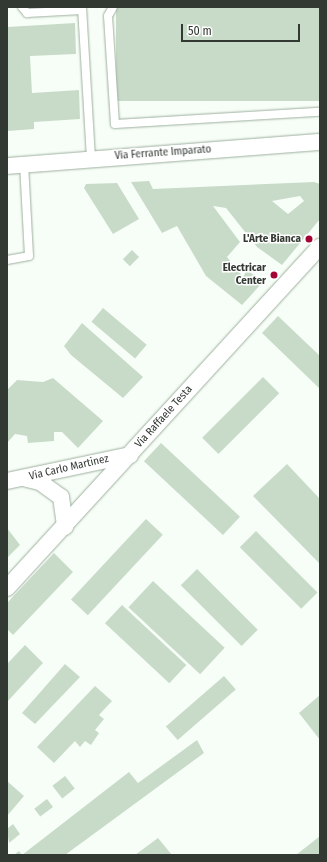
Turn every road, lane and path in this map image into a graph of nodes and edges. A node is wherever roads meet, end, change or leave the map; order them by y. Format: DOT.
graph roads {
  1 [pos="22,7"];
  2 [pos="113,7"];
  3 [pos="116,7"];
  4 [pos="82,8"];
  5 [pos="320,112"];
  6 [pos="320,142"];
  7 [pos="92,157"];
  8 [pos="24,165"];
  9 [pos="7,166"];
  10 [pos="320,247"];
  11 [pos="7,260"];
  12 [pos="130,455"];
  13 [pos="24,478"];
  14 [pos="7,481"];
  15 [pos="65,527"];
  16 [pos="7,588"];
  1 -- 4 [label="lane"];
  2 -- 3 [label="lane"];
  2 -- 5 [label="lane"];
  4 -- 7 [label="lane"];
  6 -- 7 [label="street, Via Ferrante Imparato"];
  7 -- 8 [label="street, Via Ferrante Imparato"];
  8 -- 9 [label="street, Via Ferrante Imparato"];
  8 -- 11 [label="lane"];
  10 -- 12 [label="street, Via Raffaele Testa"];
  12 -- 13 [label="street, Via Carlo Martinez"];
  12 -- 15 [label="street, Via Raffaele Testa"];
  13 -- 14 [label="street, Via Carlo Martinez"];
  13 -- 15 [label="street"];
  15 -- 16 [label="street, Via Raffaele Testa"];
}
